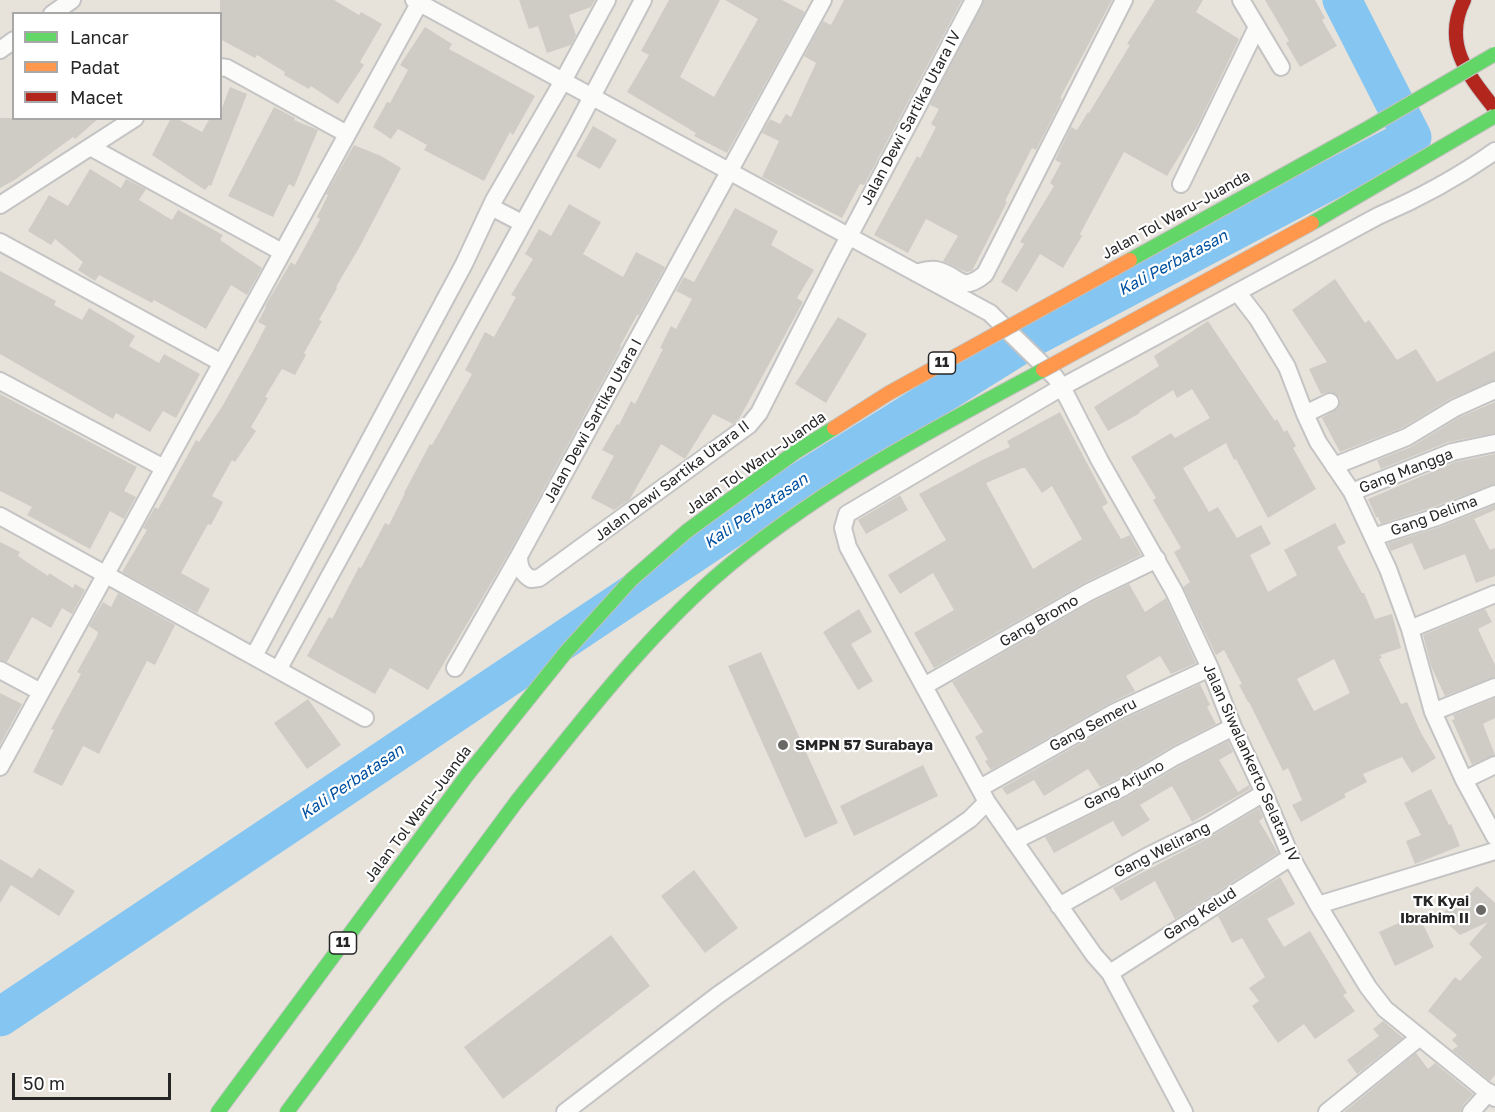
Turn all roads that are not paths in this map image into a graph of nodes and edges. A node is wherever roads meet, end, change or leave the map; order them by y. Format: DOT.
graph roads {
  1 [pos="72,0"];
  2 [pos="607,0"];
  3 [pos="643,0"];
  4 [pos="823,0"];
  5 [pos="974,0"];
  6 [pos="1124,0"];
  7 [pos="1241,0"];
  8 [pos="1464,0"];
  9 [pos="418,1"];
  10 [pos="55,12"];
  11 [pos="1257,27"];
  12 [pos="1495,54"];
  13 [pos="222,67"];
  14 [pos="1281,67"];
  15 [pos="563,81"];
  16 [pos="591,97"];
  17 [pos="1495,109"];
  18 [pos="1495,116"];
  19 [pos="132,120"];
  20 [pos="347,134"];
  21 [pos="92,148"];
  22 [pos="1495,152"];
  23 [pos="729,171"];
  24 [pos="1181,184"];
  25 [pos="0,206"];
  26 [pos="490,207"];
  27 [pos="522,223"];
  28 [pos="849,236"];
  29 [pos="0,242"];
  30 [pos="282,252"];
  31 [pos="916,273"];
  32 [pos="1238,293"];
  33 [pos="222,363"];
  34 [pos="0,381"];
  35 [pos="1058,382"];
  36 [pos="1495,390"];
  37 [pos="1330,402"];
  38 [pos="1305,414"];
  39 [pos="1495,443"];
  40 [pos="1334,466"];
  41 [pos="164,468"];
  42 [pos="1352,492"];
  43 [pos="1495,494"];
  44 [pos="0,516"];
  45 [pos="1373,537"];
  46 [pos="519,556"];
  47 [pos="1157,559"];
  48 [pos="105,574"];
  49 [pos="1495,594"];
  50 [pos="284,599"];
  51 [pos="309,613"];
  52 [pos="1410,629"];
  53 [pos="254,656"];
  54 [pos="454,668"];
  55 [pos="1210,668"];
  56 [pos="0,669"];
  57 [pos="278,670"];
  58 [pos="924,686"];
  59 [pos="1495,687"];
  60 [pos="41,692"];
  61 [pos="1432,712"];
  62 [pos="365,718"];
  63 [pos="1233,727"];
  64 [pos="1495,765"];
  65 [pos="0,767"];
  66 [pos="1464,780"];
  67 [pos="1264,793"];
  68 [pos="984,795"];
  69 [pos="1495,837"];
  70 [pos="1014,841"];
  71 [pos="1495,851"];
  72 [pos="1291,857"];
  73 [pos="1318,905"];
  74 [pos="1059,906"];
  75 [pos="1110,973"];
  76 [pos="1420,1037"];
  77 [pos="1492,1095"];
  78 [pos="218,1112"];
  79 [pos="287,1112"];
  80 [pos="565,1112"];
  81 [pos="1184,1112"];
  82 [pos="1327,1112"];
  83 [pos="1471,1112"];
  1 -- 10 [label="street"];
  2 -- 15 [label="street"];
  3 -- 16 [label="street"];
  4 -- 23 [label="street, Jalan Dewi Sartika Utara I"];
  5 -- 28 [label="street, Jalan Dewi Sartika Utara IV"];
  6 -- 31 [label="street"];
  7 -- 11 [label="street"];
  8 -- 17 [label="main road"];
  9 -- 15 [label="street, Jalan Siwalankerto Selatan IV"];
  9 -- 20 [label="street"];
  11 -- 14 [label="street"];
  11 -- 24 [label="street"];
  12 -- 78 [label="main road, Jalan Tol Waru–Juanda / 11, bridge"];
  13 -- 20 [label="street"];
  15 -- 16 [label="street, Jalan Siwalankerto Selatan IV"];
  15 -- 26 [label="street"];
  16 -- 23 [label="street, Jalan Siwalankerto Selatan IV"];
  16 -- 27 [label="street"];
  18 -- 79 [label="main road, bridge"];
  19 -- 21 [label="street"];
  20 -- 30 [label="street"];
  21 -- 25 [label="street"];
  21 -- 30 [label="street"];
  22 -- 32 [label="street"];
  23 -- 28 [label="street, Jalan Siwalankerto Selatan IV"];
  23 -- 46 [label="street, Jalan Dewi Sartika Utara I"];
  26 -- 27 [label="street"];
  26 -- 50 [label="street"];
  27 -- 51 [label="street"];
  28 -- 31 [label="street, Jalan Siwalankerto Selatan IV"];
  28 -- 46 [label="street, Jalan Dewi Sartika Utara II"];
  29 -- 33 [label="street"];
  30 -- 33 [label="street"];
  31 -- 35 [label="street, Jalan Siwalankerto Selatan IV, bridge"];
  32 -- 35 [label="street"];
  32 -- 38 [label="street"];
  33 -- 41 [label="street"];
  34 -- 41 [label="street"];
  35 -- 47 [label="street, Jalan Siwalankerto Selatan IV"];
  35 -- 58 [label="street"];
  36 -- 40 [label="street"];
  37 -- 38 [label="street"];
  38 -- 40 [label="street"];
  39 -- 42 [label="street, Gang Mangga"];
  40 -- 42 [label="street"];
  41 -- 48 [label="street"];
  42 -- 45 [label="street"];
  43 -- 45 [label="street, Gang Delima"];
  44 -- 48 [label="street"];
  45 -- 52 [label="street"];
  46 -- 54 [label="street, Jalan Dewi Sartika Utara I"];
  47 -- 55 [label="street, Jalan Siwalankerto Selatan IV"];
  47 -- 58 [label="street, Gang Bromo"];
  48 -- 53 [label="street"];
  48 -- 60 [label="street"];
  49 -- 52 [label="street"];
  50 -- 51 [label="street"];
  50 -- 53 [label="street"];
  51 -- 57 [label="street"];
  52 -- 61 [label="street"];
  53 -- 57 [label="street"];
  55 -- 63 [label="street, Jalan Siwalankerto Selatan IV"];
  55 -- 68 [label="street, Gang Semeru"];
  56 -- 60 [label="street"];
  57 -- 62 [label="street"];
  58 -- 68 [label="street"];
  59 -- 61 [label="street"];
  60 -- 65 [label="street"];
  61 -- 66 [label="street"];
  63 -- 67 [label="street, Jalan Siwalankerto Selatan IV"];
  63 -- 70 [label="street, Gang Arjuno"];
  64 -- 66 [label="street"];
  66 -- 69 [label="street"];
  67 -- 72 [label="street, Jalan Siwalankerto Selatan IV"];
  67 -- 74 [label="street, Gang Welirang"];
  68 -- 70 [label="street"];
  68 -- 80 [label="street, Gang Semeru"];
  70 -- 74 [label="street"];
  71 -- 73 [label="street"];
  72 -- 73 [label="street, Jalan Siwalankerto Selatan IV"];
  72 -- 75 [label="street, Gang Kelud"];
  73 -- 76 [label="street, Jalan Siwalankerto Selatan IV"];
  74 -- 75 [label="street"];
  75 -- 81 [label="street"];
  76 -- 77 [label="street, Jalan Siwalankerto Selatan IV"];
  76 -- 82 [label="street"];
  77 -- 83 [label="street"];
}
